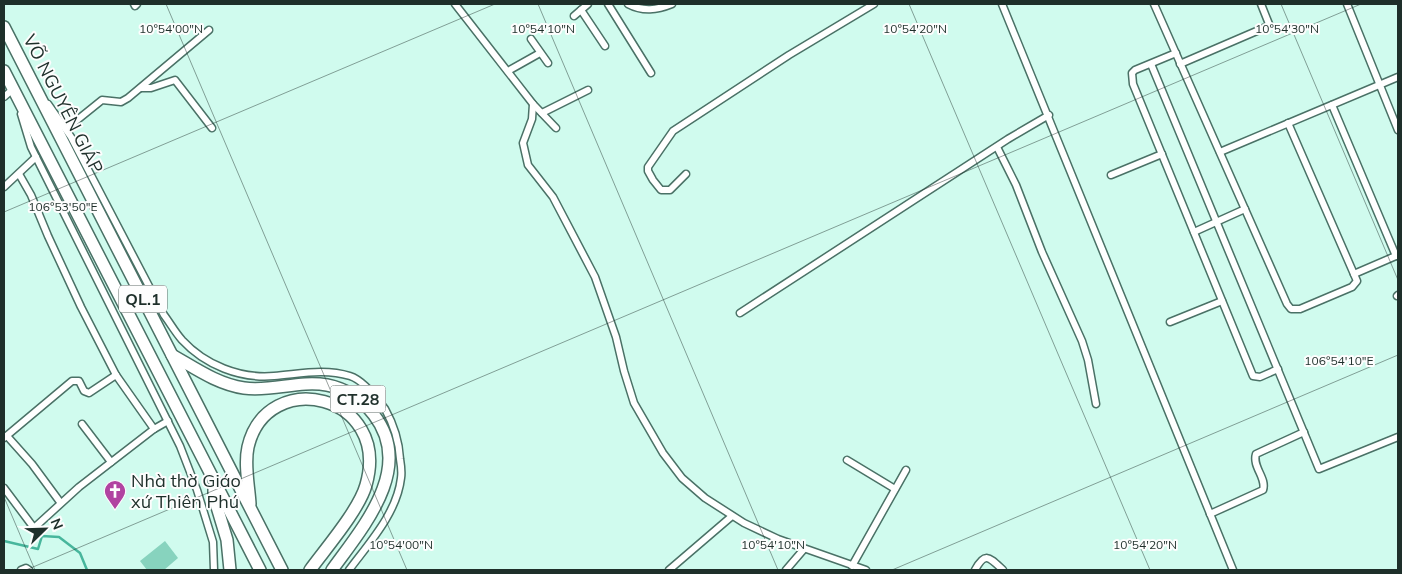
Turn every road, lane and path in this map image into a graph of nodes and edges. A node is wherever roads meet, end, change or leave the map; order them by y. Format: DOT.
graph roads {
  1 [pos="455,4"];
  2 [pos="588,4"];
  3 [pos="608,4"];
  4 [pos="628,4"];
  5 [pos="672,4"];
  6 [pos="874,4"];
  7 [pos="1002,4"];
  8 [pos="1154,4"];
  9 [pos="1261,4"];
  10 [pos="1347,4"];
  11 [pos="581,10"];
  12 [pos="574,16"];
  13 [pos="4,27"];
  14 [pos="209,30"];
  15 [pos="531,39"];
  16 [pos="605,46"];
  17 [pos="540,53"];
  18 [pos="1176,53"];
  19 [pos="548,63"];
  20 [pos="1151,64"];
  21 [pos="1180,64"];
  22 [pos="4,71"];
  23 [pos="508,71"];
  24 [pos="26,72"];
  25 [pos="651,73"];
  26 [pos="1398,77"];
  27 [pos="1380,85"];
  28 [pos="141,88"];
  29 [pos="588,90"];
  30 [pos="14,91"];
  31 [pos="4,97"];
  32 [pos="533,104"];
  33 [pos="1332,105"];
  34 [pos="542,113"];
  35 [pos="1049,115"];
  36 [pos="1288,123"];
  37 [pos="212,128"];
  38 [pos="556,128"];
  39 [pos="66,129"];
  40 [pos="1398,130"];
  41 [pos="997,147"];
  42 [pos="1220,152"];
  43 [pos="1162,154"];
  44 [pos="36,157"];
  45 [pos="19,174"];
  46 [pos="686,174"];
  47 [pos="1111,175"];
  48 [pos="4,187"];
  49 [pos="1245,209"];
  50 [pos="1216,222"];
  51 [pos="1194,232"];
  52 [pos="1397,256"];
  53 [pos="1354,274"];
  54 [pos="1222,301"];
  55 [pos="740,313"];
  56 [pos="1170,322"];
  57 [pos="172,355"];
  58 [pos="1278,369"];
  59 [pos="116,375"];
  60 [pos="1096,404"];
  61 [pos="168,421"];
  62 [pos="82,424"];
  63 [pos="154,429"];
  64 [pos="1304,432"];
  65 [pos="5,437"];
  66 [pos="1398,437"];
  67 [pos="847,460"];
  68 [pos="111,462"];
  69 [pos="906,470"];
  70 [pos="214,481"];
  71 [pos="4,488"];
  72 [pos="895,489"];
  73 [pos="60,502"];
  74 [pos="251,510"];
  75 [pos="1210,514"];
  76 [pos="732,516"];
  77 [pos="804,548"];
  78 [pos="844,564"];
  79 [pos="852,566"];
  80 [pos="21,570"];
  81 [pos="29,570"];
  82 [pos="214,570"];
  83 [pos="230,570"];
  84 [pos="260,570"];
  85 [pos="282,570"];
  86 [pos="310,570"];
  87 [pos="332,570"];
  88 [pos="349,570"];
  89 [pos="669,570"];
  90 [pos="786,570"];
  91 [pos="839,570"];
  92 [pos="866,570"];
  93 [pos="974,570"];
  94 [pos="1003,570"];
  95 [pos="1233,570"];
  1 -- 23 [label="street"];
  2 -- 11 [label="street"];
  3 -- 25 [label="street"];
  4 -- 5 [label="street"];
  6 -- 46 [label="street"];
  7 -- 35 [label="street"];
  8 -- 18 [label="street"];
  9 -- 21 [label="street"];
  10 -- 27 [label="street"];
  11 -- 12 [label="street"];
  11 -- 16 [label="street"];
  13 -- 24 [label="highway, VÕ NGUYÊN GIÁP / QL.1"];
  14 -- 28 [label="street"];
  15 -- 17 [label="street"];
  17 -- 19 [label="street"];
  17 -- 23 [label="street"];
  18 -- 20 [label="street"];
  18 -- 21 [label="street"];
  20 -- 43 [label="street"];
  20 -- 50 [label="street"];
  21 -- 42 [label="street"];
  22 -- 30 [label="highway, QL.1"];
  23 -- 32 [label="street"];
  24 -- 39 [label="street"];
  24 -- 57 [label="highway, VÕ NGUYÊN GIÁP / QL.1"];
  26 -- 27 [label="street"];
  27 -- 33 [label="street"];
  27 -- 40 [label="street"];
  28 -- 37 [label="street"];
  28 -- 39 [label="street"];
  29 -- 34 [label="street"];
  30 -- 31 [label="street"];
  30 -- 44 [label="street"];
  30 -- 70 [label="highway, QL.1"];
  32 -- 34 [label="street"];
  32 -- 76 [label="street"];
  33 -- 36 [label="street"];
  33 -- 52 [label="street"];
  34 -- 38 [label="street"];
  35 -- 41 [label="street"];
  35 -- 75 [label="street"];
  36 -- 42 [label="street"];
  36 -- 53 [label="street"];
  39 -- 88 [label="street"];
  41 -- 55 [label="street"];
  41 -- 60 [label="street"];
  42 -- 49 [label="street"];
  43 -- 47 [label="street"];
  43 -- 51 [label="street"];
  44 -- 45 [label="street"];
  44 -- 61 [label="street"];
  45 -- 48 [label="street"];
  45 -- 59 [label="street"];
  49 -- 50 [label="street"];
  49 -- 53 [label="street"];
  50 -- 51 [label="street"];
  50 -- 58 [label="street"];
  51 -- 54 [label="street"];
  52 -- 53 [label="street"];
  54 -- 56 [label="street"];
  54 -- 58 [label="street"];
  57 -- 74 [label="highway, VÕ NGUYÊN GIÁP / QL.1"];
  57 -- 87 [label="highway, CT.28"];
  58 -- 64 [label="street"];
  59 -- 63 [label="street"];
  59 -- 65 [label="street"];
  61 -- 63 [label="street"];
  61 -- 82 [label="street"];
  62 -- 68 [label="street"];
  63 -- 68 [label="street"];
  64 -- 66 [label="street"];
  64 -- 75 [label="street"];
  65 -- 73 [label="street"];
  67 -- 72 [label="street"];
  68 -- 73 [label="street"];
  69 -- 72 [label="street"];
  70 -- 83 [label="highway"];
  70 -- 84 [label="highway, QL.1"];
  71 -- 73 [label="street"];
  72 -- 79 [label="street"];
  74 -- 85 [label="highway, VÕ NGUYÊN GIÁP / QL.1"];
  74 -- 86 [label="highway, CT.28"];
  75 -- 95 [label="street"];
  76 -- 77 [label="street"];
  76 -- 89 [label="street"];
  77 -- 78 [label="street"];
  77 -- 90 [label="street"];
  78 -- 79 [label="street"];
  78 -- 91 [label="street"];
  79 -- 92 [label="street"];
  80 -- 81 [label="street"];
  93 -- 94 [label="street"];
}
